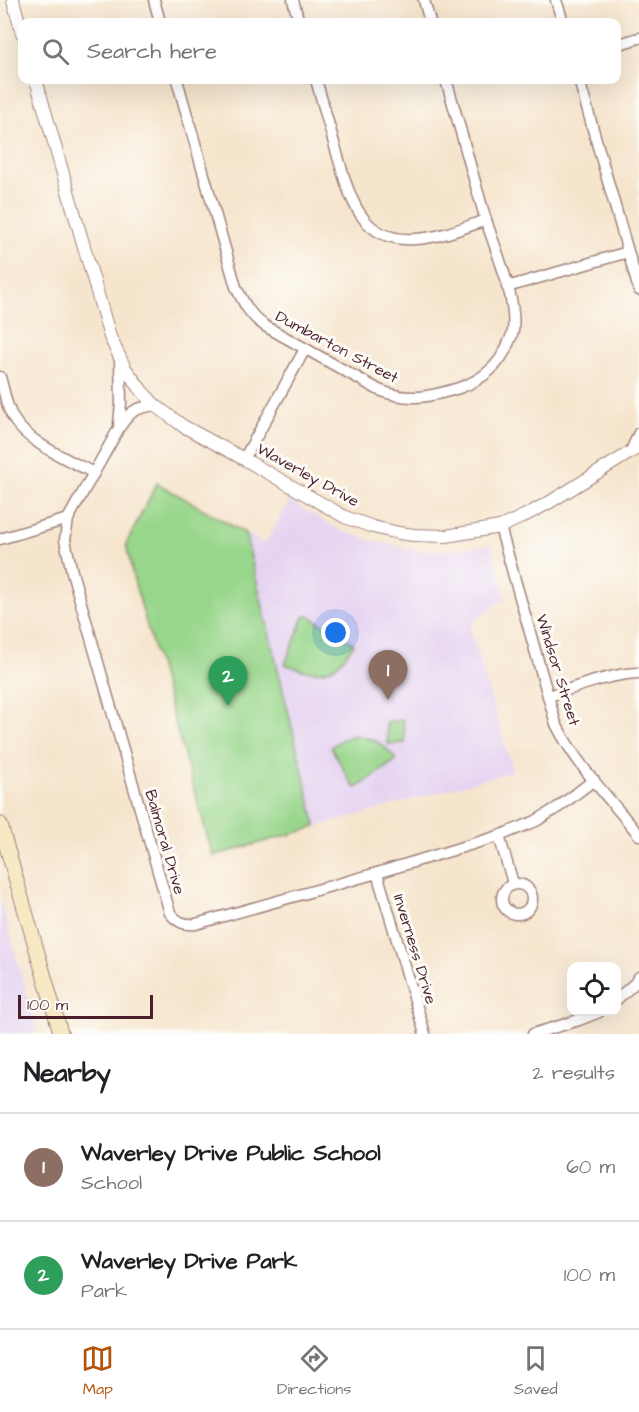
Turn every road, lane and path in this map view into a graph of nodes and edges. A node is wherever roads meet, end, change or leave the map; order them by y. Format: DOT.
graph roads {
  1 [pos="13,0"];
  2 [pos="154,0"];
  3 [pos="293,0"];
  4 [pos="424,0"];
  5 [pos="556,0"];
  6 [pos="18,18"];
  7 [pos="159,18"];
  8 [pos="298,18"];
  9 [pos="429,18"];
  10 [pos="562,18"];
  11 [pos="639,38"];
  12 [pos="621,43"];
  13 [pos="37,84"];
  14 [pos="178,84"];
  15 [pos="317,84"];
  16 [pos="448,84"];
  17 [pos="580,84"];
  18 [pos="486,220"];
  19 [pos="628,252"];
  20 [pos="507,287"];
  21 [pos="639,290"];
  22 [pos="305,349"];
  23 [pos="120,358"];
  24 [pos="0,377"];
  25 [pos="155,405"];
  26 [pos="119,428"];
  27 [pos="639,433"];
  28 [pos="635,449"];
  29 [pos="244,459"];
  30 [pos="94,473"];
  31 [pos="68,519"];
  32 [pos="500,527"];
  33 [pos="0,539"];
  34 [pos="639,673"];
  35 [pos="549,696"];
  36 [pos="594,780"];
  37 [pos="0,824"];
  38 [pos="639,835"];
  39 [pos="499,836"];
  40 [pos="376,873"];
  41 [pos="513,884"];
  42 [pos="639,977"];
  43 [pos="621,996"];
  44 [pos="588,1016"];
  45 [pos="61,1034"];
  46 [pos="425,1034"];
  47 [pos="533,1034"];
  1 -- 6 [label="street"];
  2 -- 7 [label="street"];
  3 -- 8 [label="street"];
  4 -- 9 [label="street"];
  5 -- 10 [label="street"];
  11 -- 12 [label="street"];
  13 -- 23 [label="street, Waverley Drive"];
  14 -- 22 [label="street, Dumbarton Street"];
  15 -- 18 [label="street"];
  16 -- 18 [label="street, Dumbarton Street"];
  17 -- 19 [label="street"];
  18 -- 20 [label="street, Dumbarton Street"];
  19 -- 20 [label="street"];
  19 -- 21 [label="street"];
  20 -- 22 [label="street, Dumbarton Street"];
  22 -- 29 [label="street"];
  23 -- 25 [label="street, Waverley Drive"];
  23 -- 26 [label="street, Waverley Drive"];
  24 -- 30 [label="street"];
  25 -- 26 [label="street, Balmoral Drive"];
  25 -- 29 [label="street, Waverley Drive"];
  26 -- 30 [label="street, Balmoral Drive"];
  27 -- 28 [label="street"];
  28 -- 32 [label="street, Waverley Drive"];
  29 -- 32 [label="street, Waverley Drive"];
  30 -- 31 [label="street, Balmoral Drive"];
  31 -- 33 [label="street"];
  31 -- 40 [label="street, Balmoral Drive"];
  32 -- 35 [label="street, Windsor Street"];
  34 -- 35 [label="street"];
  35 -- 36 [label="street, Windsor Street"];
  36 -- 38 [label="street, Windsor Street"];
  36 -- 39 [label="street, Balmoral Drive"];
  37 -- 45 [label="main road"];
  39 -- 40 [label="street, Balmoral Drive"];
  39 -- 41 [label="street"];
  40 -- 46 [label="street, Inverness Drive"];
  42 -- 43 [label="street"];
  44 -- 47 [label="street"];
}
